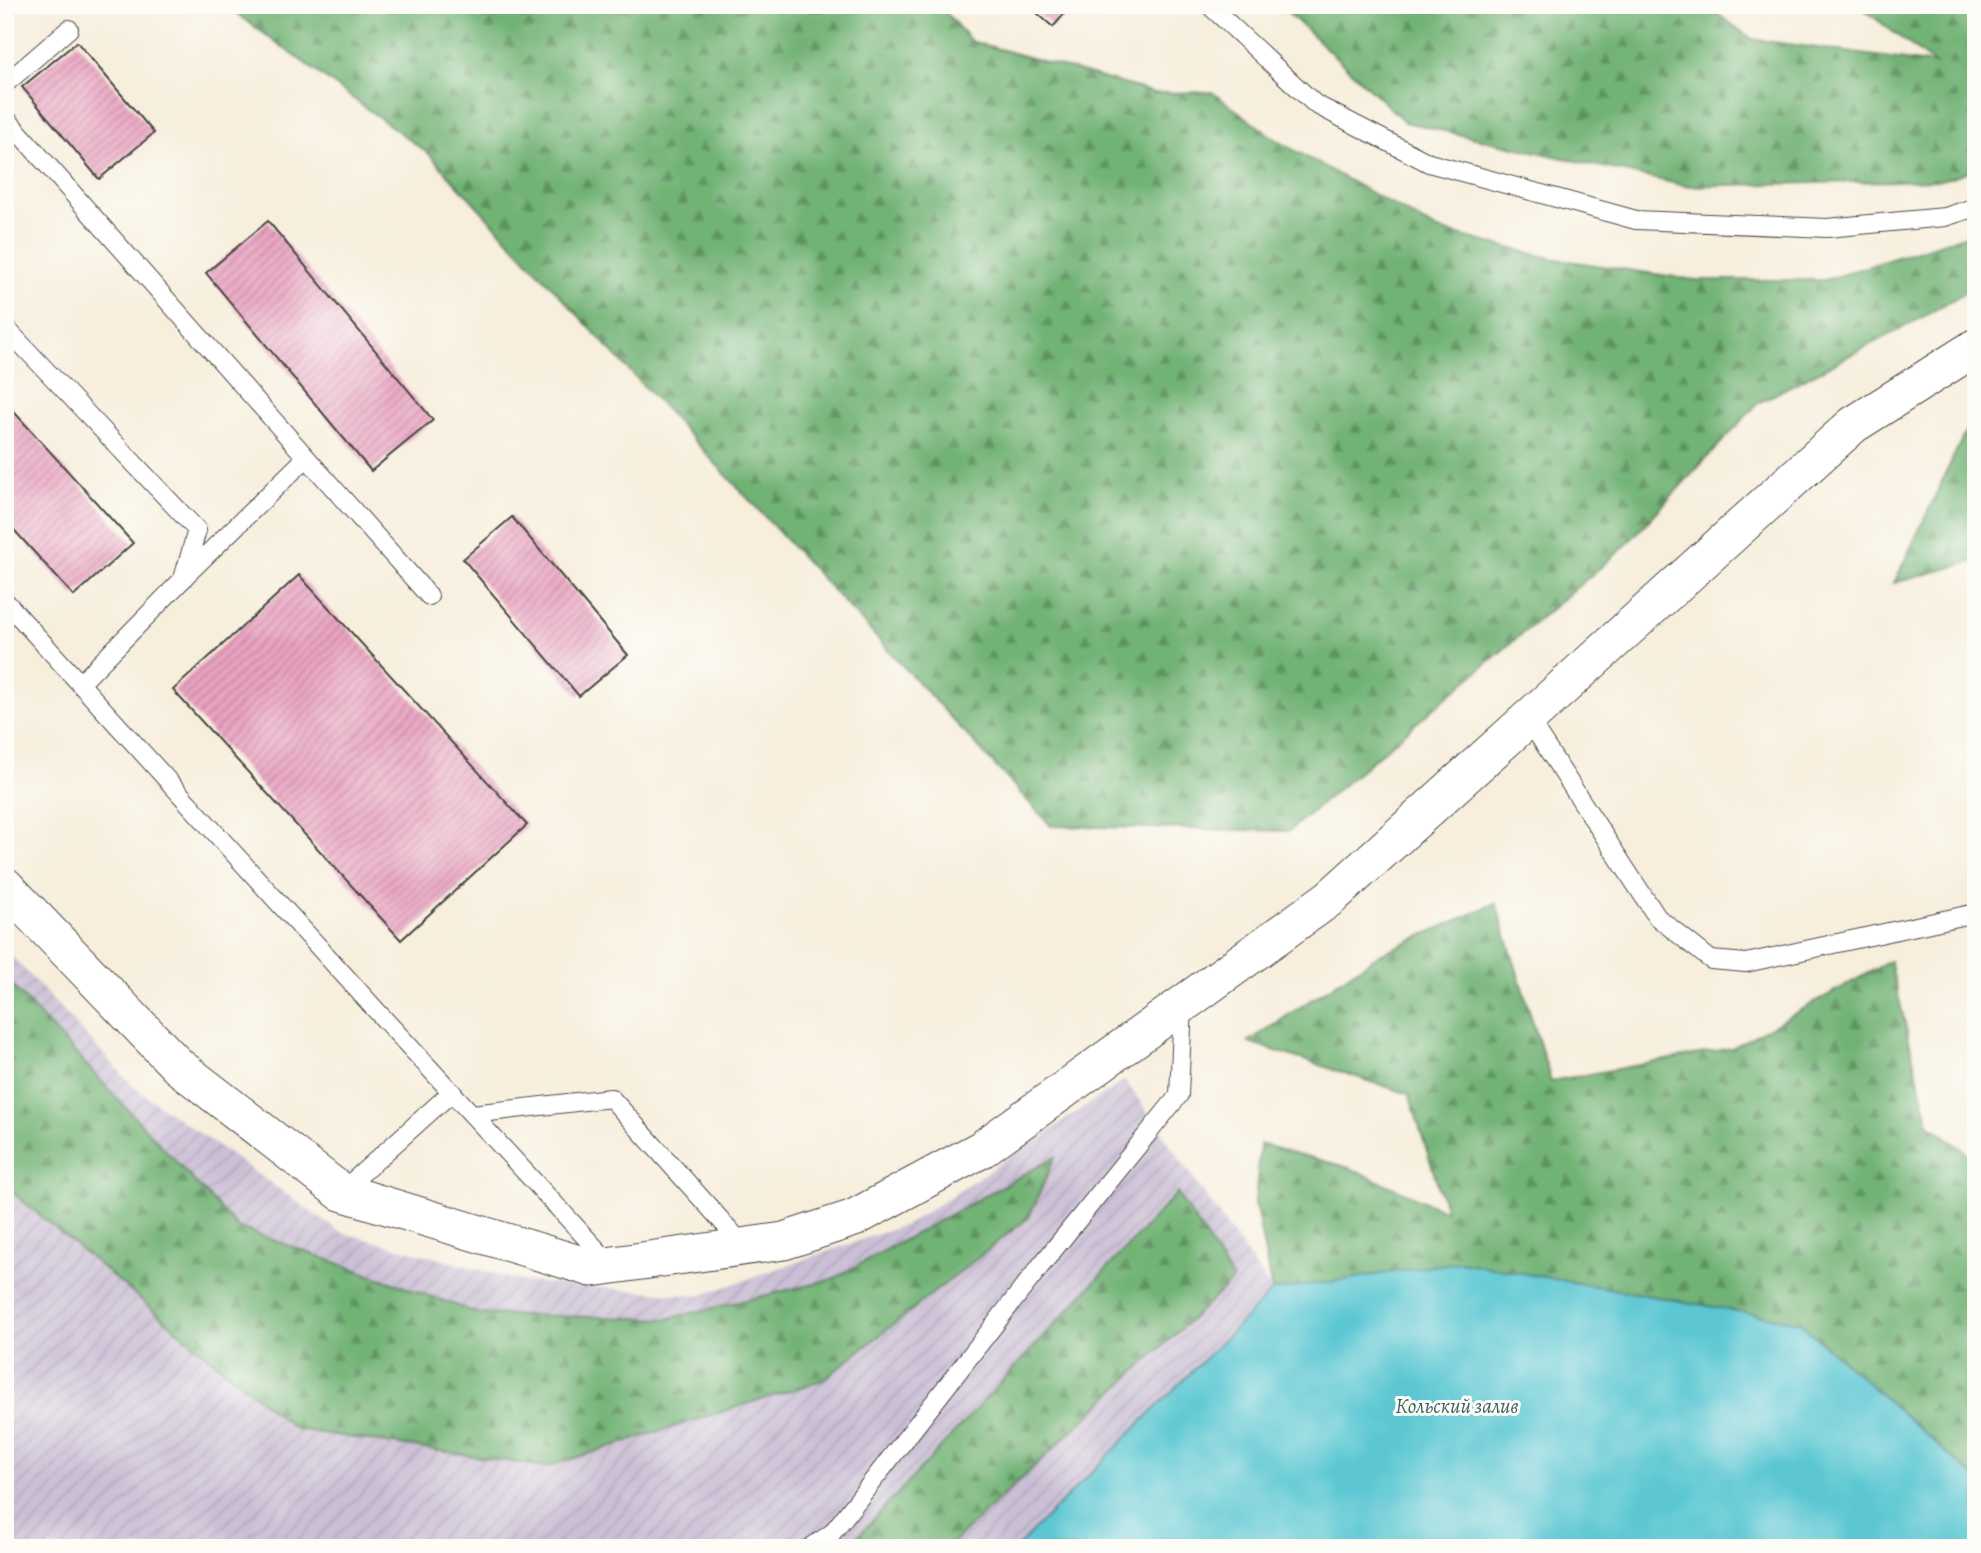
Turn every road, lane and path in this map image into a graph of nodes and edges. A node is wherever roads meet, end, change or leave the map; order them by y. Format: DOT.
graph roads {
  1 [pos="1209,5"];
  2 [pos="69,29"];
  3 [pos="5,84"];
  4 [pos="5,117"];
  5 [pos="1976,207"];
  6 [pos="5,327"];
  7 [pos="1976,347"];
  8 [pos="306,458"];
  9 [pos="183,579"];
  10 [pos="429,596"];
  11 [pos="5,601"];
  12 [pos="80,684"];
  13 [pos="1528,719"];
  14 [pos="5,886"];
  15 [pos="1976,913"];
  16 [pos="1183,1004"];
  17 [pos="452,1092"];
  18 [pos="472,1114"];
  19 [pos="341,1192"];
  20 [pos="745,1247"];
  21 [pos="611,1265"];
  22 [pos="810,1548"];
  1 -- 5 [label="lane"];
  2 -- 3 [label="lane"];
  4 -- 8 [label="lane"];
  6 -- 9 [label="lane"];
  7 -- 13 [label="street"];
  8 -- 9 [label="lane"];
  8 -- 10 [label="lane"];
  9 -- 12 [label="lane"];
  11 -- 12 [label="lane"];
  12 -- 17 [label="lane"];
  13 -- 15 [label="lane"];
  13 -- 16 [label="street"];
  14 -- 19 [label="street"];
  16 -- 20 [label="street"];
  16 -- 22 [label="lane"];
  17 -- 18 [label="lane"];
  17 -- 19 [label="lane"];
  18 -- 20 [label="lane"];
  18 -- 21 [label="lane"];
  19 -- 21 [label="street"];
  20 -- 21 [label="street"];
}
